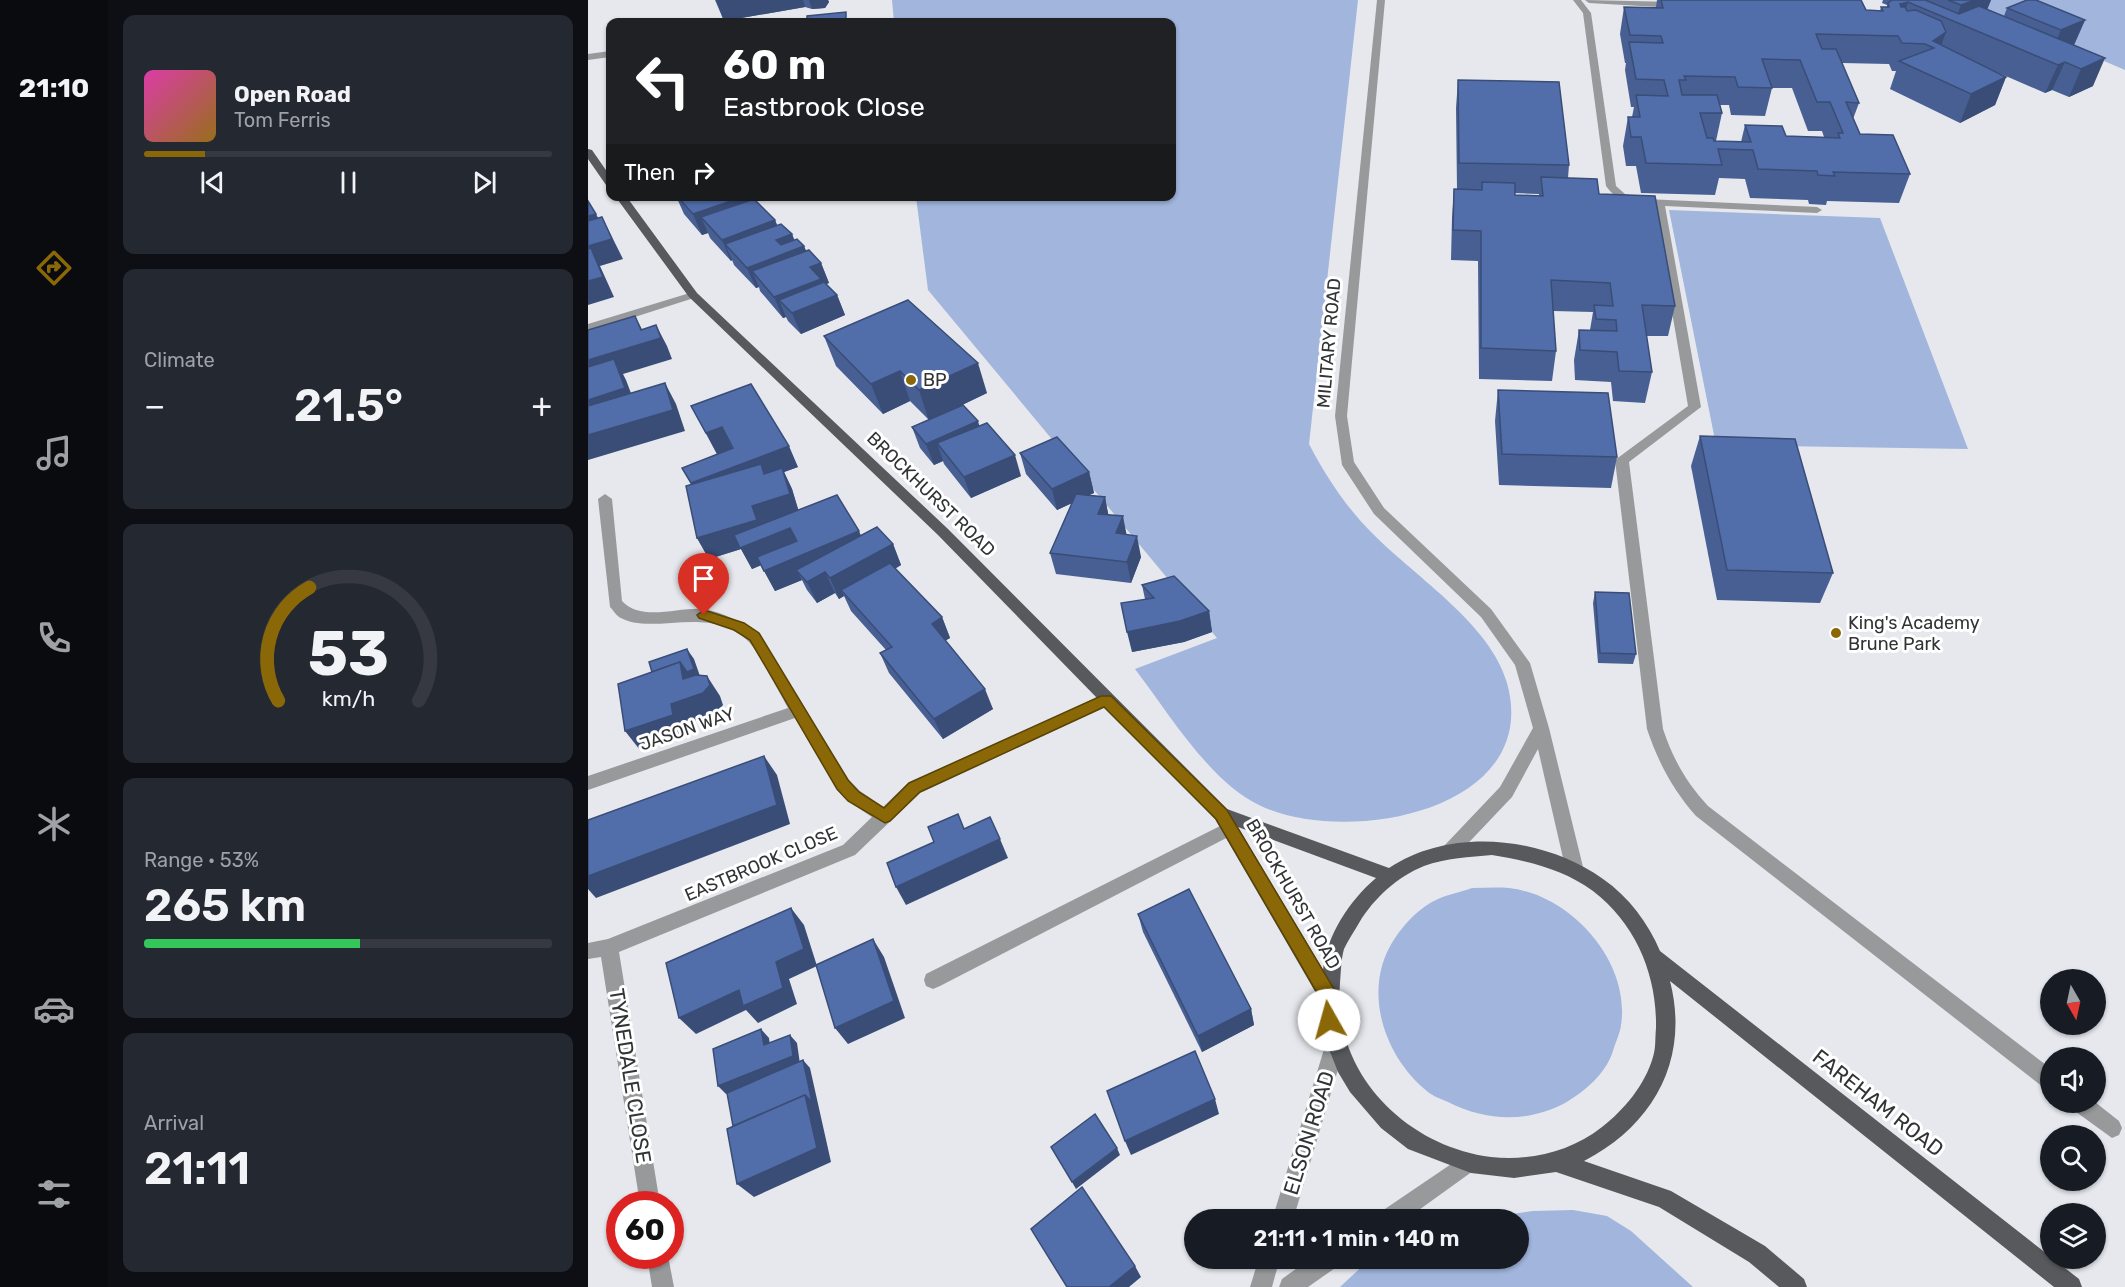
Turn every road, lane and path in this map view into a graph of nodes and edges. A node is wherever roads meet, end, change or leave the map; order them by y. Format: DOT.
graph roads {
  1 [pos="1382,0"];
  2 [pos="1577,0"];
  3 [pos="1589,0"];
  4 [pos="1686,5"];
  5 [pos="606,55"];
  6 [pos="588,57"];
  7 [pos="588,152"];
  8 [pos="606,177"];
  9 [pos="624,201"];
  10 [pos="1659,203"];
  11 [pos="1818,210"];
  12 [pos="693,295"];
  13 [pos="588,328"];
  14 [pos="605,499"];
  15 [pos="1106,700"];
  16 [pos="798,711"];
  17 [pos="1540,728"];
  18 [pos="588,783"];
  19 [pos="885,817"];
  20 [pos="1225,821"];
  21 [pos="1450,851"];
  22 [pos="1575,871"];
  23 [pos="1391,876"];
  24 [pos="609,947"];
  25 [pos="588,951"];
  26 [pos="1655,958"];
  27 [pos="933,980"];
  28 [pos="1328,995"];
  29 [pos="1335,1046"];
  30 [pos="2040,1072"];
  31 [pos="2093,1113"];
  32 [pos="2112,1128"];
  33 [pos="1556,1162"];
  34 [pos="1466,1164"];
  35 [pos="648,1191"];
  36 [pos="1285,1209"];
  37 [pos="1402,1209"];
  38 [pos="660,1269"];
  39 [pos="1267,1269"];
  40 [pos="1315,1269"];
  41 [pos="663,1287"];
  42 [pos="1261,1287"];
  43 [pos="1290,1287"];
  44 [pos="1796,1287"];
  45 [pos="2071,1287"];
  1 -- 17 [label="street, MILITARY ROAD"];
  2 -- 10 [label="street"];
  3 -- 4 [label="street"];
  5 -- 6 [label="street"];
  7 -- 8 [label="main road"];
  9 -- 12 [label="main road, BROCKHURST ROAD"];
  10 -- 11 [label="street"];
  10 -- 30 [label="street"];
  12 -- 13 [label="street"];
  12 -- 15 [label="main road, BROCKHURST ROAD"];
  14 -- 16 [label="street"];
  15 -- 19 [label="street, EASTBROOK CLOSE"];
  15 -- 20 [label="main road, BROCKHURST ROAD"];
  16 -- 18 [label="street, JASON WAY"];
  16 -- 19 [label="street"];
  17 -- 21 [label="street"];
  17 -- 22 [label="street, MILITARY ROAD"];
  19 -- 24 [label="street, EASTBROOK CLOSE"];
  20 -- 23 [label="main road, BROCKHURST ROAD"];
  20 -- 27 [label="street"];
  20 -- 28 [label="main road, BROCKHURST ROAD"];
  21 -- 22 [label="main road"];
  21 -- 23 [label="main road"];
  22 -- 26 [label="main road"];
  23 -- 28 [label="main road"];
  24 -- 25 [label="street, EASTBROOK CLOSE"];
  24 -- 35 [label="street, TYNEDALE CLOSE"];
  26 -- 33 [label="main road"];
  26 -- 45 [label="main road, FAREHAM ROAD"];
  28 -- 29 [label="main road"];
  29 -- 34 [label="main road"];
  29 -- 36 [label="street, ELSON ROAD"];
  31 -- 32 [label="street"];
  33 -- 34 [label="main road"];
  33 -- 44 [label="main road"];
  34 -- 37 [label="street"];
  38 -- 41 [label="street"];
  39 -- 42 [label="street"];
  40 -- 43 [label="street"];
}
